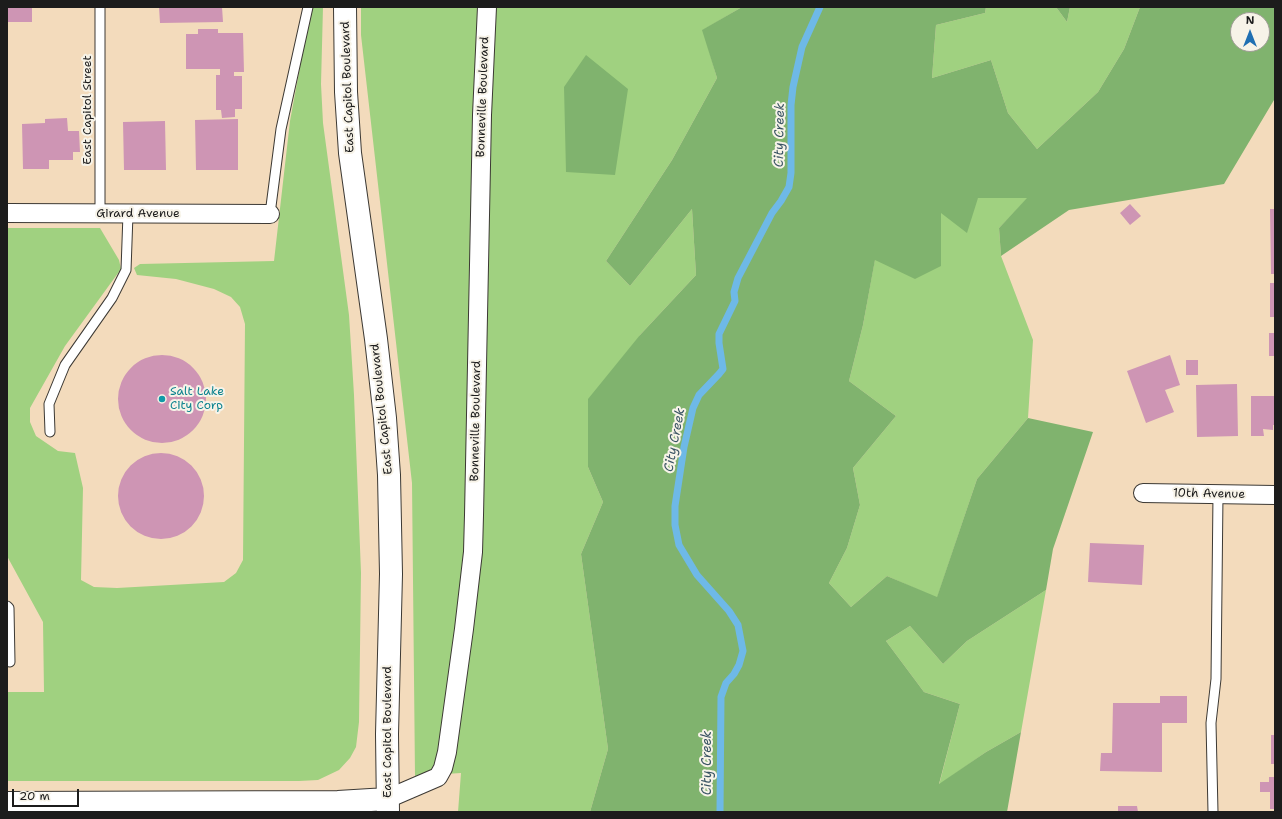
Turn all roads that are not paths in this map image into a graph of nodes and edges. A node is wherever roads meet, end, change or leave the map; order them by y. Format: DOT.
graph roads {
  1 [pos="100,7"];
  2 [pos="308,7"];
  3 [pos="345,7"];
  4 [pos="487,7"];
  5 [pos="7,214"];
  6 [pos="100,214"];
  7 [pos="128,214"];
  8 [pos="270,214"];
  9 [pos="50,432"];
  10 [pos="1143,493"];
  11 [pos="1218,495"];
  12 [pos="1275,495"];
  13 [pos="7,606"];
  14 [pos="10,662"];
  15 [pos="7,802"];
  16 [pos="388,806"];
  17 [pos="1213,812"];
  1 -- 6 [label="lane, East Capitol Street"];
  2 -- 8 [label="lane"];
  3 -- 16 [label="street, East Capitol Boulevard"];
  4 -- 16 [label="street, Bonneville Boulevard"];
  5 -- 6 [label="street, Girard Avenue"];
  6 -- 7 [label="street, Girard Avenue"];
  7 -- 8 [label="street, Girard Avenue"];
  7 -- 9 [label="lane"];
  10 -- 11 [label="street, 10th Avenue"];
  11 -- 12 [label="street, 10th Avenue"];
  11 -- 17 [label="lane"];
  13 -- 14 [label="lane"];
  15 -- 16 [label="street"];
}
